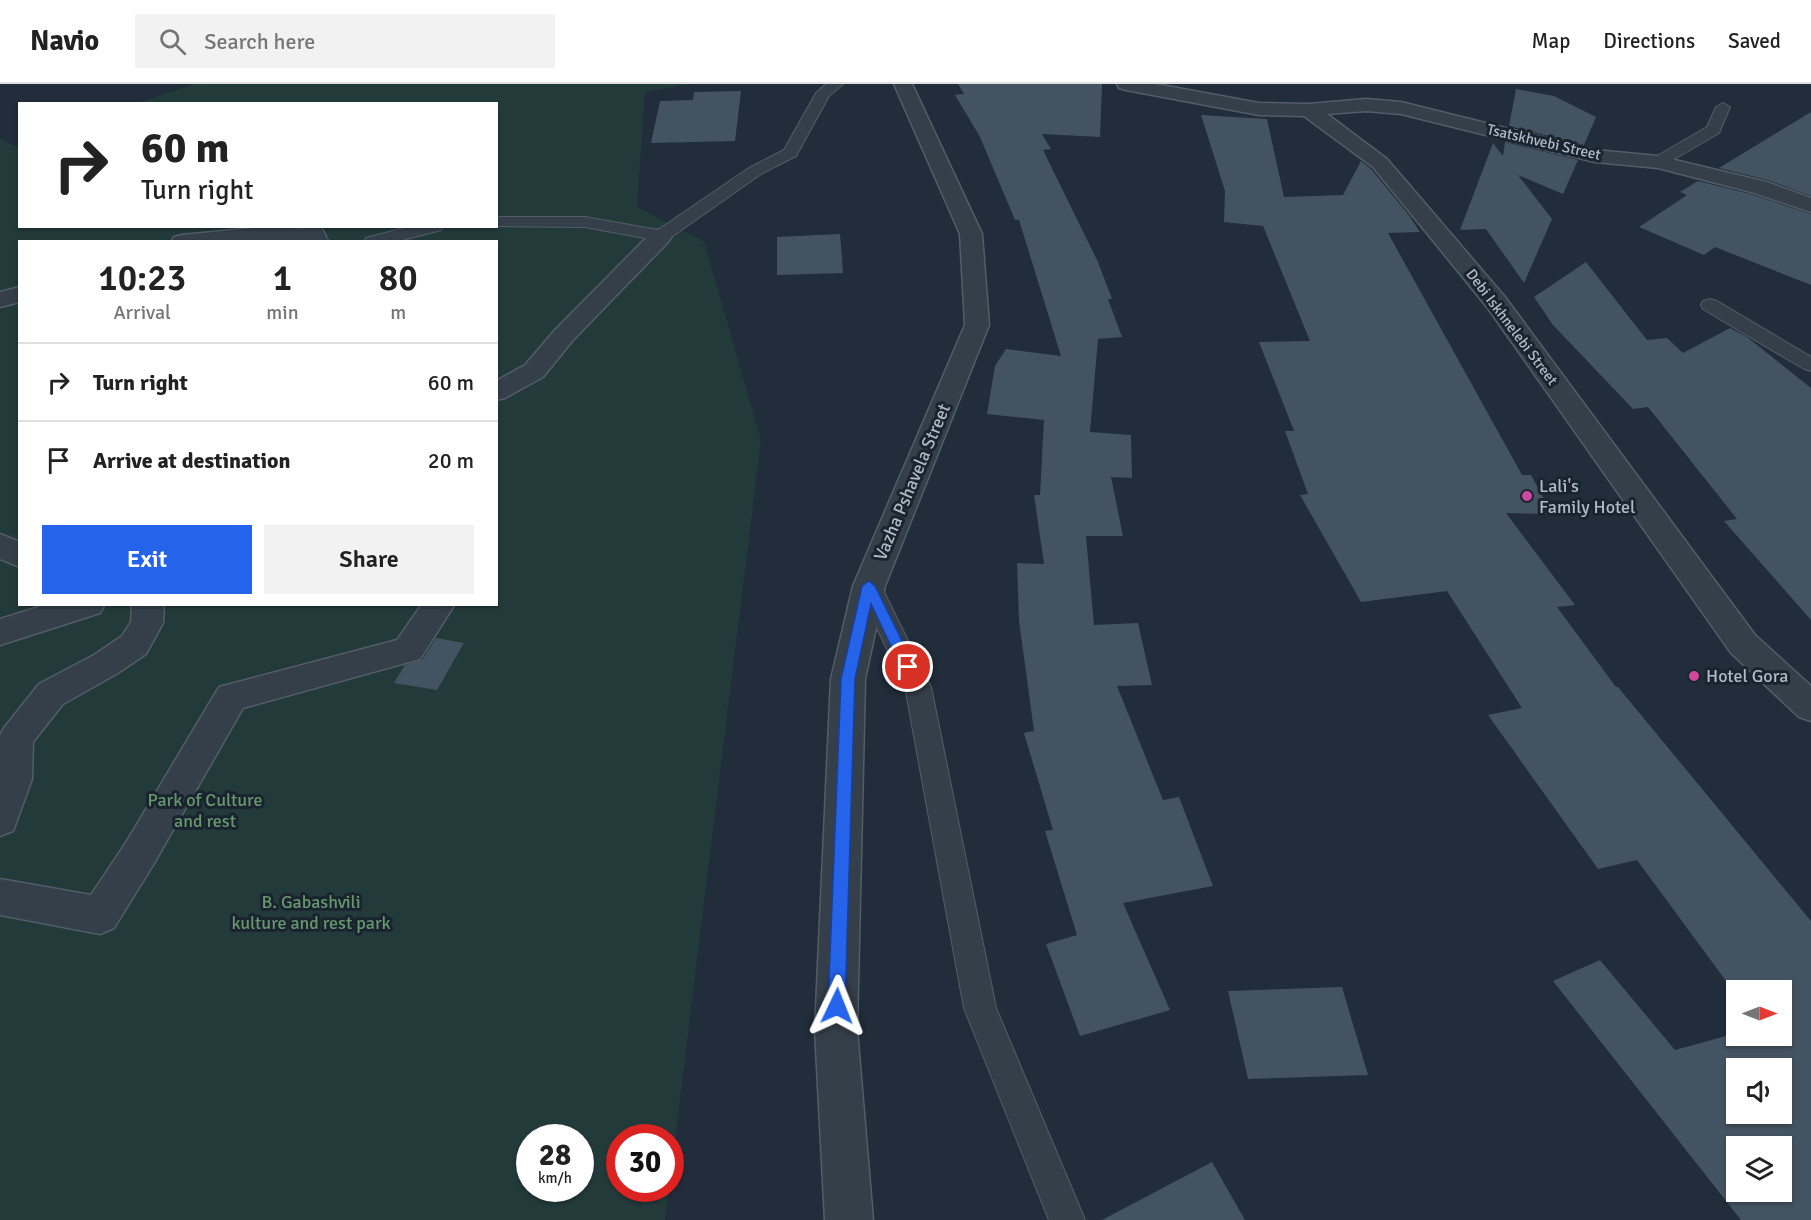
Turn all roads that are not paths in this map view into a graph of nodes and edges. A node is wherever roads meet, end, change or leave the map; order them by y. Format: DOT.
graph roads {
  1 [pos="836,84"];
  2 [pos="903,84"];
  3 [pos="1126,84"];
  4 [pos="1342,90"];
  5 [pos="1723,107"];
  6 [pos="1313,109"];
  7 [pos="1658,162"];
  8 [pos="1811,205"];
  9 [pos="498,222"];
  10 [pos="427,228"];
  11 [pos="317,235"];
  12 [pos="661,237"];
  13 [pos="202,240"];
  14 [pos="380,240"];
  15 [pos="18,295"];
  16 [pos="0,300"];
  17 [pos="1710,305"];
  18 [pos="1811,365"];
  19 [pos="498,392"];
  20 [pos="0,545"];
  21 [pos="18,555"];
  22 [pos="869,586"];
  23 [pos="76,606"];
  24 [pos="148,606"];
  25 [pos="438,606"];
  26 [pos="32,613"];
  27 [pos="0,632"];
  28 [pos="1811,707"];
  29 [pos="0,819"];
  30 [pos="0,897"];
  31 [pos="849,1220"];
  32 [pos="1066,1220"];
  1 -- 12 [label="lane"];
  2 -- 22 [label="street, Vazha Pshavela Street"];
  3 -- 6 [label="street"];
  4 -- 6 [label="street"];
  5 -- 7 [label="lane"];
  6 -- 7 [label="street, Tsatskhvebi Street"];
  6 -- 28 [label="street, Debi Iskhnelebi Street"];
  7 -- 8 [label="street, Tsatskhvebi Street"];
  9 -- 12 [label="lane"];
  10 -- 14 [label="lane"];
  11 -- 13 [label="street"];
  12 -- 19 [label="street"];
  15 -- 16 [label="street"];
  17 -- 18 [label="lane"];
  20 -- 21 [label="street"];
  22 -- 31 [label="street, Vazha Pshavela Street"];
  22 -- 32 [label="lane"];
  23 -- 26 [label="street"];
  24 -- 29 [label="street"];
  25 -- 30 [label="street"];
  26 -- 27 [label="street"];
}
